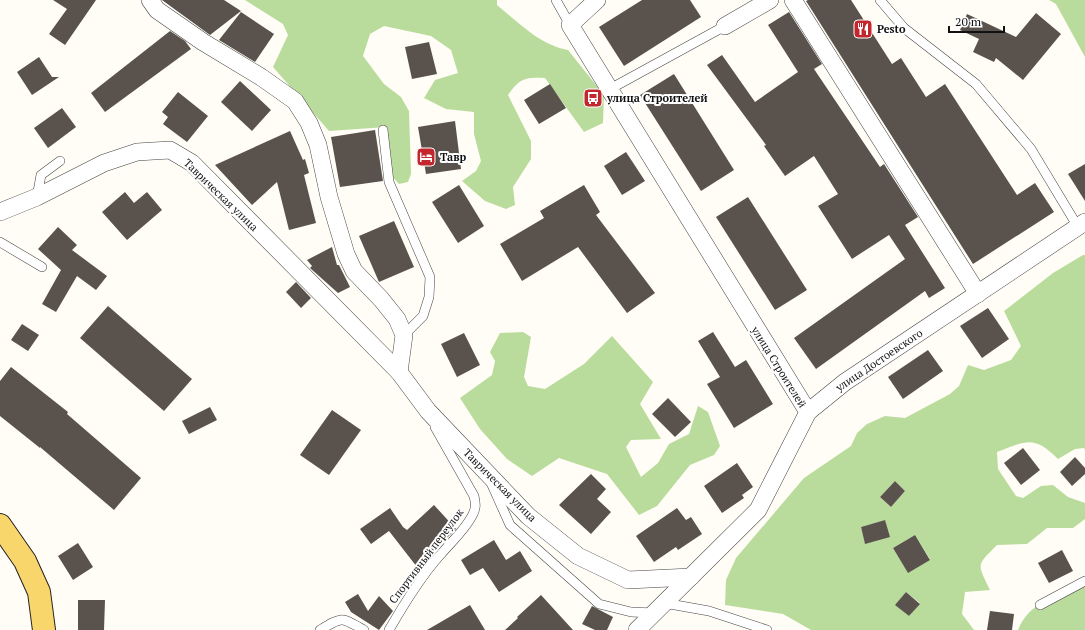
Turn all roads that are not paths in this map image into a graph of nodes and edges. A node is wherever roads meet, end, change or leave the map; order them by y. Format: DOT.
graph roads {
  1 [pos="150,0"];
  2 [pos="556,0"];
  3 [pos="597,0"];
  4 [pos="770,0"];
  5 [pos="793,0"];
  6 [pos="880,0"];
  7 [pos="570,25"];
  8 [pos="725,26"];
  9 [pos="610,89"];
  10 [pos="382,130"];
  11 [pos="60,161"];
  12 [pos="37,197"];
  13 [pos="0,212"];
  14 [pos="1081,225"];
  15 [pos="0,242"];
  16 [pos="42,267"];
  17 [pos="978,294"];
  18 [pos="404,335"];
  19 [pos="399,372"];
  20 [pos="428,411"];
  21 [pos="808,412"];
  22 [pos="487,473"];
  23 [pos="0,525"];
  24 [pos="691,577"];
  25 [pos="1085,581"];
  26 [pos="1040,606"];
  27 [pos="659,608"];
  28 [pos="44,630"];
  29 [pos="320,630"];
  30 [pos="364,630"];
  31 [pos="389,630"];
  32 [pos="637,630"];
  33 [pos="766,630"];
  1 -- 18 [label="street"];
  2 -- 7 [label="lane"];
  3 -- 7 [label="street"];
  4 -- 8 [label="street"];
  5 -- 17 [label="street"];
  6 -- 14 [label="lane"];
  7 -- 9 [label="street, улица Строителей"];
  8 -- 9 [label="lane"];
  9 -- 21 [label="street, улица Строителей"];
  10 -- 18 [label="lane"];
  11 -- 12 [label="lane"];
  12 -- 13 [label="street, Таврическая улица"];
  12 -- 19 [label="street, Таврическая улица"];
  14 -- 17 [label="street, улица Достоевского"];
  15 -- 16 [label="lane"];
  17 -- 21 [label="street, улица Достоевского"];
  18 -- 19 [label="street"];
  19 -- 20 [label="street, Таврическая улица"];
  20 -- 22 [label="street, Таврическая улица"];
  20 -- 31 [label="lane, Спортивный переулок"];
  21 -- 24 [label="street, улица Достоевского"];
  22 -- 24 [label="street, Таврическая улица"];
  22 -- 27 [label="lane"];
  23 -- 28 [label="main road"];
  24 -- 27 [label="street, улица Достоевского"];
  25 -- 26 [label="lane"];
  27 -- 32 [label="street, улица Достоевского"];
  27 -- 33 [label="lane"];
  29 -- 30 [label="lane"];
}
